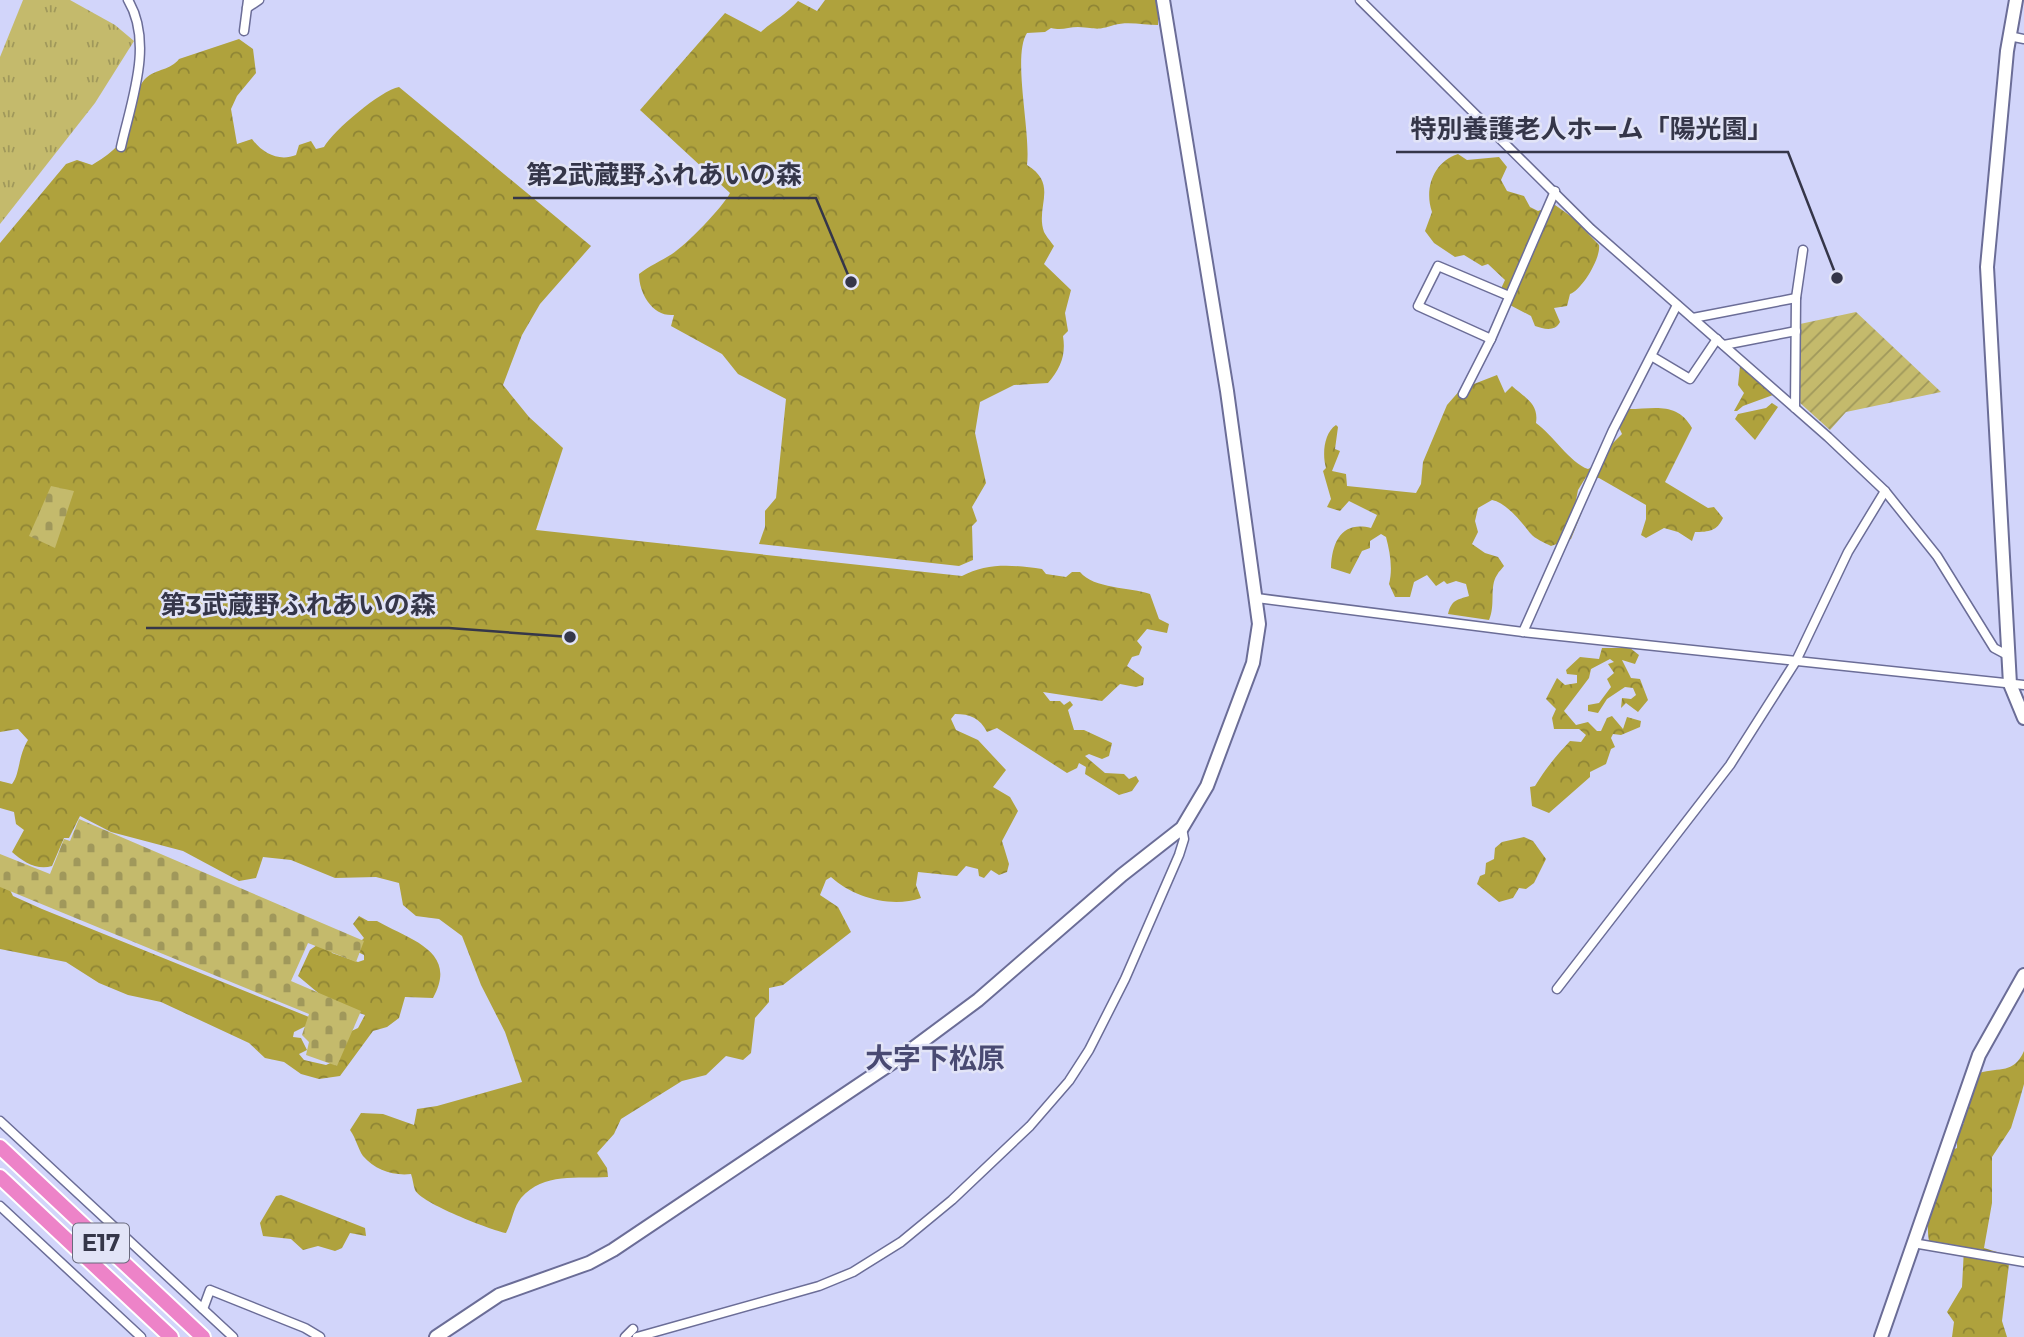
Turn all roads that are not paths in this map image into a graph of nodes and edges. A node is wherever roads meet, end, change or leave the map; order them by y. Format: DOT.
graph roads {
  1 [pos="128,0"];
  2 [pos="259,0"];
  3 [pos="1163,0"];
  4 [pos="1360,0"];
  5 [pos="2017,0"];
  6 [pos="247,4"];
  7 [pos="244,32"];
  8 [pos="2009,36"];
  9 [pos="2024,39"];
  10 [pos="121,147"];
  11 [pos="1555,191"];
  12 [pos="1804,250"];
  13 [pos="1509,296"];
  14 [pos="1796,298"];
  15 [pos="1677,305"];
  16 [pos="1693,318"];
  17 [pos="1796,331"];
  18 [pos="1491,340"];
  19 [pos="1720,342"];
  20 [pos="1653,357"];
  21 [pos="1463,394"];
  22 [pos="1795,408"];
  23 [pos="1885,491"];
  24 [pos="1257,598"];
  25 [pos="1523,632"];
  26 [pos="2009,656"];
  27 [pos="1796,661"];
  28 [pos="2010,684"];
  29 [pos="2024,685"];
  30 [pos="2024,718"];
  31 [pos="1182,828"];
  32 [pos="2024,975"];
  33 [pos="1557,989"];
  34 [pos="0,1121"];
  35 [pos="0,1147"];
  36 [pos="0,1177"];
  37 [pos="0,1206"];
  38 [pos="1913,1243"];
  39 [pos="2024,1262"];
  40 [pos="203,1309"];
  41 [pos="635,1333"];
  42 [pos="141,1337"];
  43 [pos="171,1337"];
  44 [pos="203,1337"];
  45 [pos="233,1337"];
  46 [pos="320,1337"];
  47 [pos="436,1337"];
  48 [pos="625,1337"];
  49 [pos="1881,1337"];
  1 -- 10 [label="street"];
  2 -- 6 [label="street"];
  3 -- 24 [label="street"];
  4 -- 11 [label="street"];
  5 -- 8 [label="street"];
  6 -- 7 [label="street"];
  8 -- 9 [label="street"];
  8 -- 26 [label="street"];
  11 -- 13 [label="street"];
  11 -- 15 [label="street"];
  12 -- 14 [label="street"];
  13 -- 18 [label="street"];
  13 -- 18 [label="street"];
  14 -- 16 [label="street"];
  14 -- 17 [label="street"];
  15 -- 16 [label="street"];
  15 -- 20 [label="street"];
  16 -- 19 [label="street"];
  17 -- 19 [label="street"];
  17 -- 22 [label="street"];
  18 -- 21 [label="street"];
  19 -- 20 [label="street"];
  19 -- 22 [label="street"];
  20 -- 25 [label="street"];
  22 -- 23 [label="street"];
  23 -- 26 [label="street"];
  23 -- 27 [label="street"];
  24 -- 25 [label="street"];
  24 -- 31 [label="street"];
  25 -- 27 [label="street"];
  26 -- 28 [label="street"];
  27 -- 28 [label="street"];
  27 -- 33 [label="street"];
  28 -- 29 [label="street"];
  28 -- 30 [label="street"];
  31 -- 41 [label="street"];
  31 -- 47 [label="street"];
  32 -- 38 [label="street"];
  34 -- 40 [label="street"];
  35 -- 44 [label="highway, E17"];
  36 -- 43 [label="highway, E17"];
  37 -- 42 [label="street"];
  38 -- 39 [label="street"];
  38 -- 49 [label="street"];
  40 -- 45 [label="street"];
  40 -- 46 [label="street"];
  41 -- 48 [label="street"];
}
